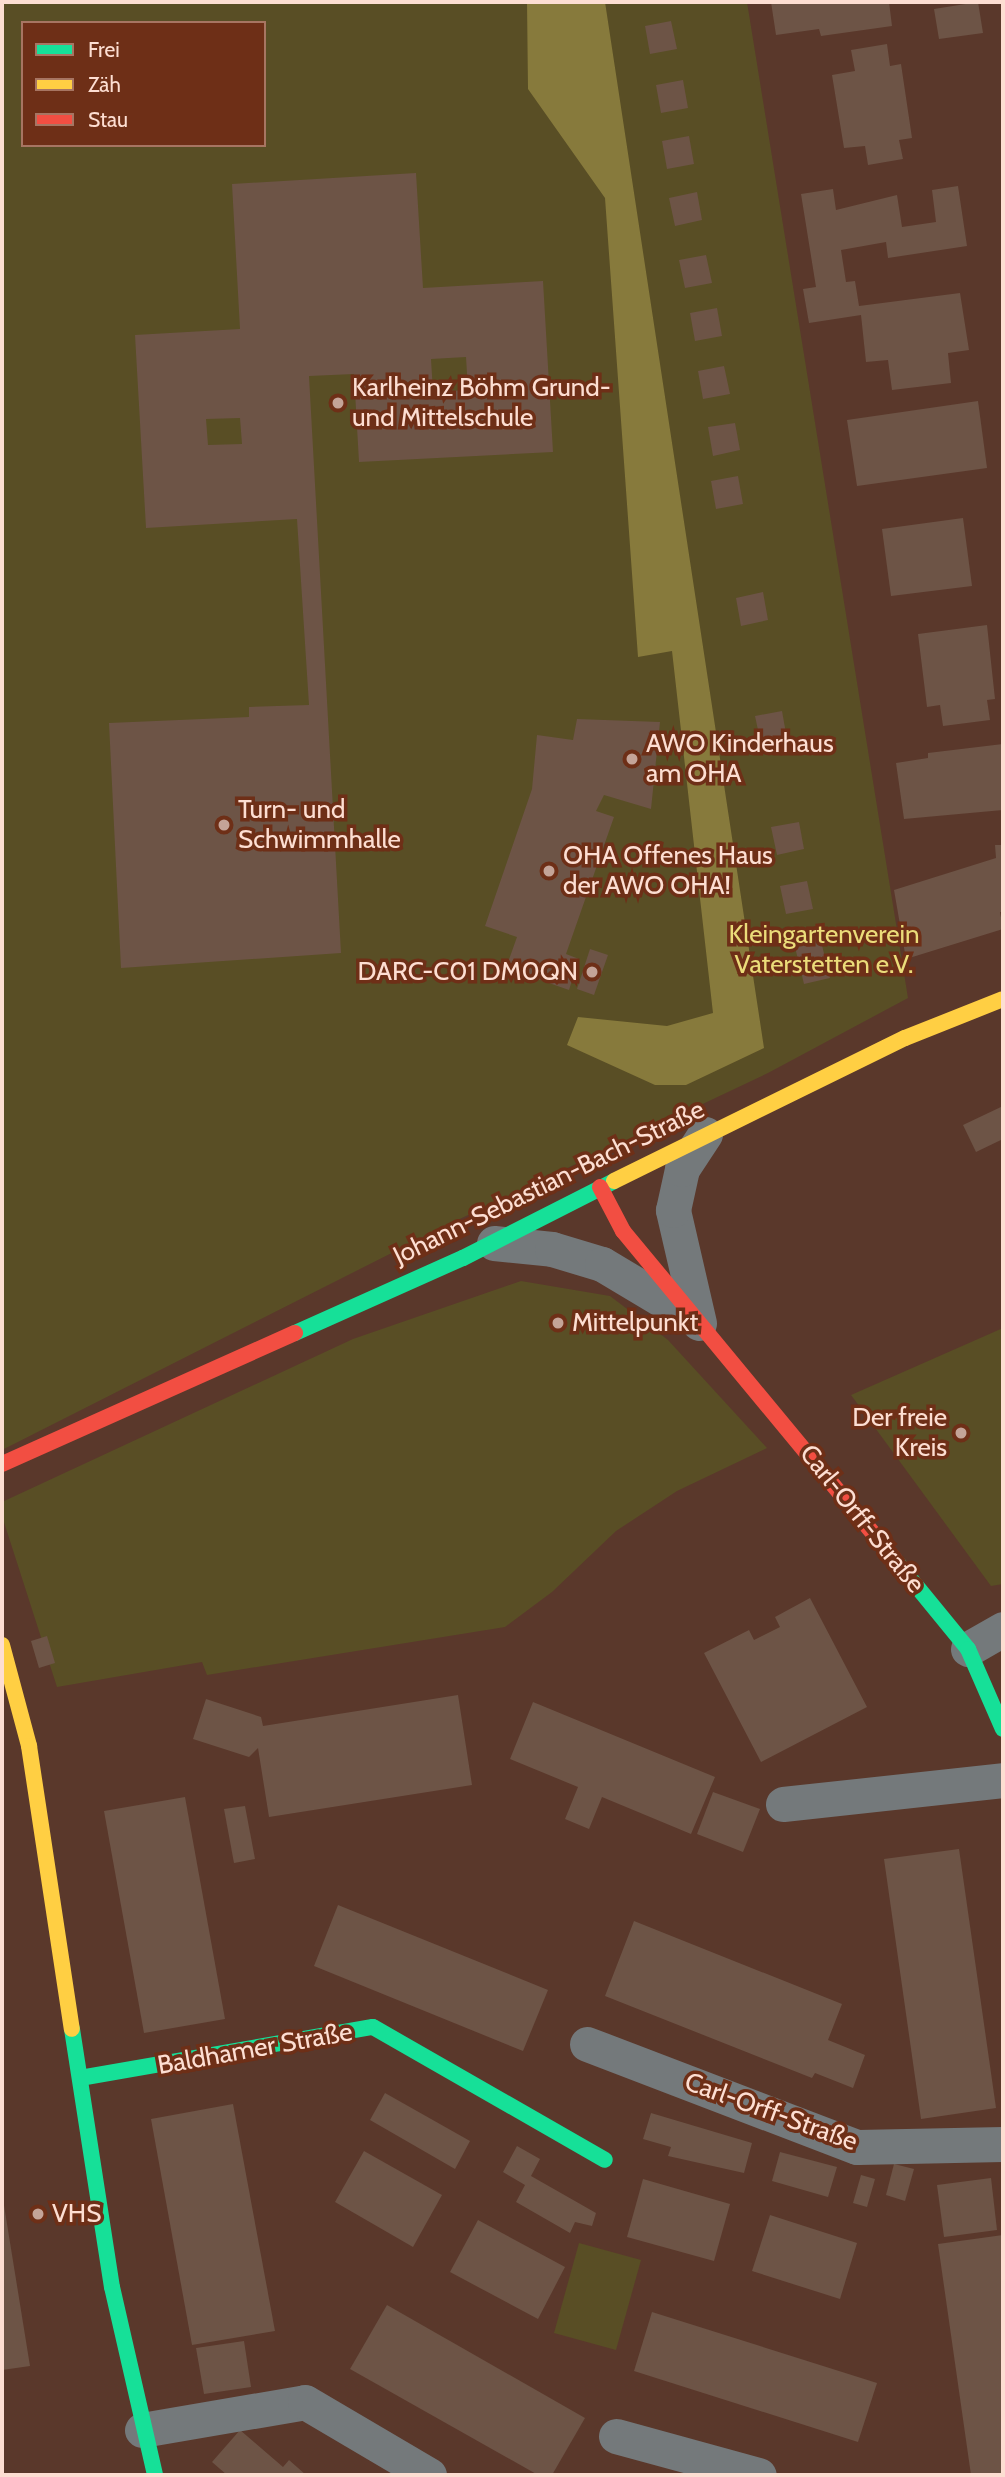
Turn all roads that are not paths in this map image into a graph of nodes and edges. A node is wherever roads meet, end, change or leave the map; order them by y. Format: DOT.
graph roads {
  1 [pos="1003,999"];
  2 [pos="705,1134"];
  3 [pos="600,1187"];
  4 [pos="494,1243"];
  5 [pos="699,1323"];
  6 [pos="2,1464"];
  7 [pos="1003,1629"];
  8 [pos="2,1646"];
  9 [pos="968,1649"];
  10 [pos="2,1664"];
  11 [pos="15,1684"];
  12 [pos="1003,1730"];
  13 [pos="1003,1780"];
  14 [pos="783,1804"];
  15 [pos="587,2044"];
  16 [pos="80,2078"];
  17 [pos="1003,2144"];
  18 [pos="605,2160"];
  19 [pos="142,2430"];
  20 [pos="616,2436"];
  21 [pos="155,2475"];
  22 [pos="429,2475"];
  23 [pos="759,2475"];
  1 -- 2 [label="street, Johann-Sebastian-Bach-Straße"];
  2 -- 3 [label="street, Johann-Sebastian-Bach-Straße"];
  2 -- 5 [label="street, Carl-Orff-Straße"];
  3 -- 4 [label="street, Johann-Sebastian-Bach-Straße"];
  3 -- 5 [label="street, Carl-Orff-Straße"];
  4 -- 5 [label="street, Carl-Orff-Straße"];
  4 -- 6 [label="street, Johann-Sebastian-Bach-Straße"];
  5 -- 9 [label="street, Carl-Orff-Straße"];
  7 -- 9 [label="street"];
  8 -- 11 [label="street"];
  9 -- 12 [label="street, Carl-Orff-Straße"];
  10 -- 11 [label="street"];
  11 -- 16 [label="street"];
  13 -- 14 [label="street"];
  15 -- 17 [label="street, Carl-Orff-Straße"];
  16 -- 18 [label="street, Baldhamer Straße"];
  16 -- 19 [label="street"];
  19 -- 21 [label="street"];
  19 -- 22 [label="street"];
  20 -- 23 [label="street"];
}
